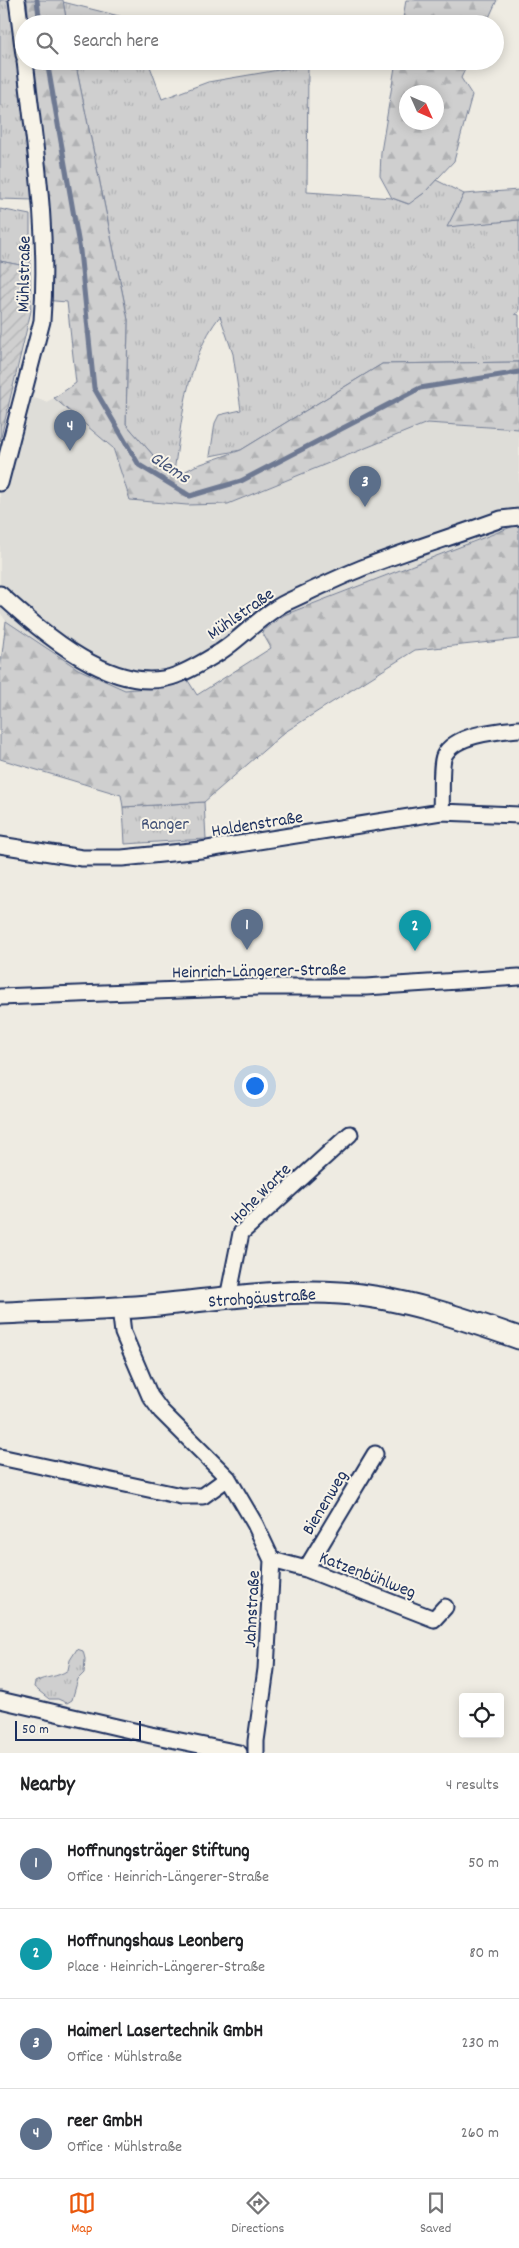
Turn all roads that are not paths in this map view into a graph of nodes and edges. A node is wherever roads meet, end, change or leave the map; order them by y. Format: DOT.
graph roads {
  1 [pos="17,0"];
  2 [pos="19,15"];
  3 [pos="25,70"];
  4 [pos="0,483"];
  5 [pos="519,517"];
  6 [pos="0,594"];
  7 [pos="519,729"];
  8 [pos="442,812"];
  9 [pos="519,815"];
  10 [pos="0,845"];
  11 [pos="519,977"];
  12 [pos="0,997"];
  13 [pos="350,1134"];
  14 [pos="228,1298"];
  15 [pos="120,1308"];
  16 [pos="0,1313"];
  17 [pos="519,1338"];
  18 [pos="375,1454"];
  19 [pos="0,1457"];
  20 [pos="228,1478"];
  21 [pos="272,1560"];
  22 [pos="306,1569"];
  23 [pos="445,1607"];
  24 [pos="0,1700"];
  25 [pos="239,1753"];
  26 [pos="256,1753"];
  1 -- 2 [label="street"];
  3 -- 4 [label="street, Mühlstraße"];
  5 -- 6 [label="street, Mühlstraße"];
  7 -- 8 [label="street"];
  8 -- 9 [label="street, Haldenstraße"];
  8 -- 10 [label="street, Haldenstraße"];
  11 -- 12 [label="street, Heinrich-Längerer-Straße"];
  13 -- 14 [label="street, Hohe Warte"];
  14 -- 15 [label="main road, Strohgäustraße"];
  14 -- 17 [label="main road, Strohgäustraße"];
  15 -- 16 [label="main road, Strohgäustraße"];
  15 -- 20 [label="street, Jahnstraße"];
  18 -- 22 [label="street, Bienenweg"];
  19 -- 20 [label="street"];
  20 -- 21 [label="street, Jahnstraße"];
  21 -- 22 [label="street, Katzenbühlweg"];
  21 -- 26 [label="street, Jahnstraße"];
  22 -- 23 [label="street, Katzenbühlweg"];
  24 -- 25 [label="street"];
}
